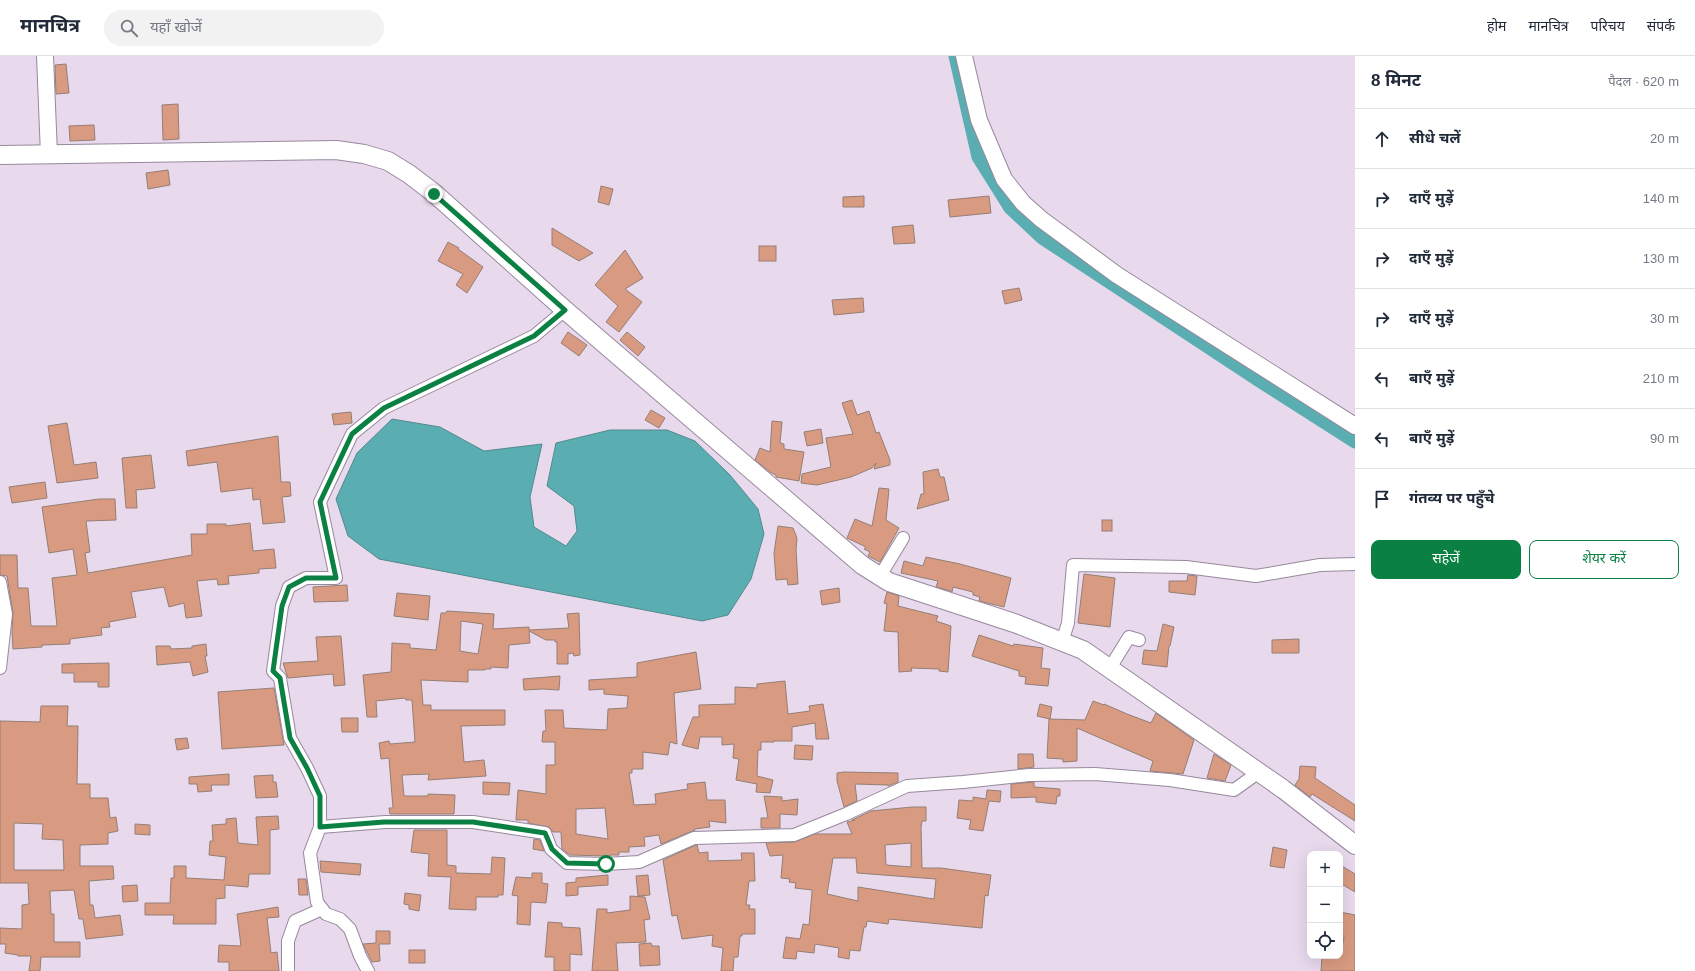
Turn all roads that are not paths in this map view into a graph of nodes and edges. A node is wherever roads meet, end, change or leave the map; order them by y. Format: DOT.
graph roads {
  1 [pos="45,56"];
  2 [pos="964,56"];
  3 [pos="0,155"];
  4 [pos="49,155"];
  5 [pos="565,310"];
  6 [pos="1355,426"];
  7 [pos="903,538"];
  8 [pos="1355,564"];
  9 [pos="880,576"];
  10 [pos="0,582"];
  11 [pos="1139,640"];
  12 [pos="1062,642"];
  13 [pos="0,668"];
  14 [pos="1110,668"];
  15 [pos="1259,772"];
  16 [pos="320,827"];
  17 [pos="1355,845"];
  18 [pos="322,909"];
  19 [pos="288,971"];
  20 [pos="368,971"];
  1 -- 4 [label="street"];
  2 -- 6 [label="street"];
  3 -- 4 [label="main road"];
  4 -- 5 [label="main road"];
  5 -- 9 [label="main road"];
  5 -- 16 [label="street"];
  7 -- 9 [label="street"];
  8 -- 12 [label="street"];
  9 -- 12 [label="main road"];
  10 -- 13 [label="street"];
  11 -- 14 [label="street"];
  12 -- 14 [label="main road"];
  14 -- 15 [label="main road"];
  15 -- 16 [label="street"];
  15 -- 17 [label="main road"];
  16 -- 18 [label="street"];
  18 -- 19 [label="street"];
  18 -- 20 [label="street"];
}
